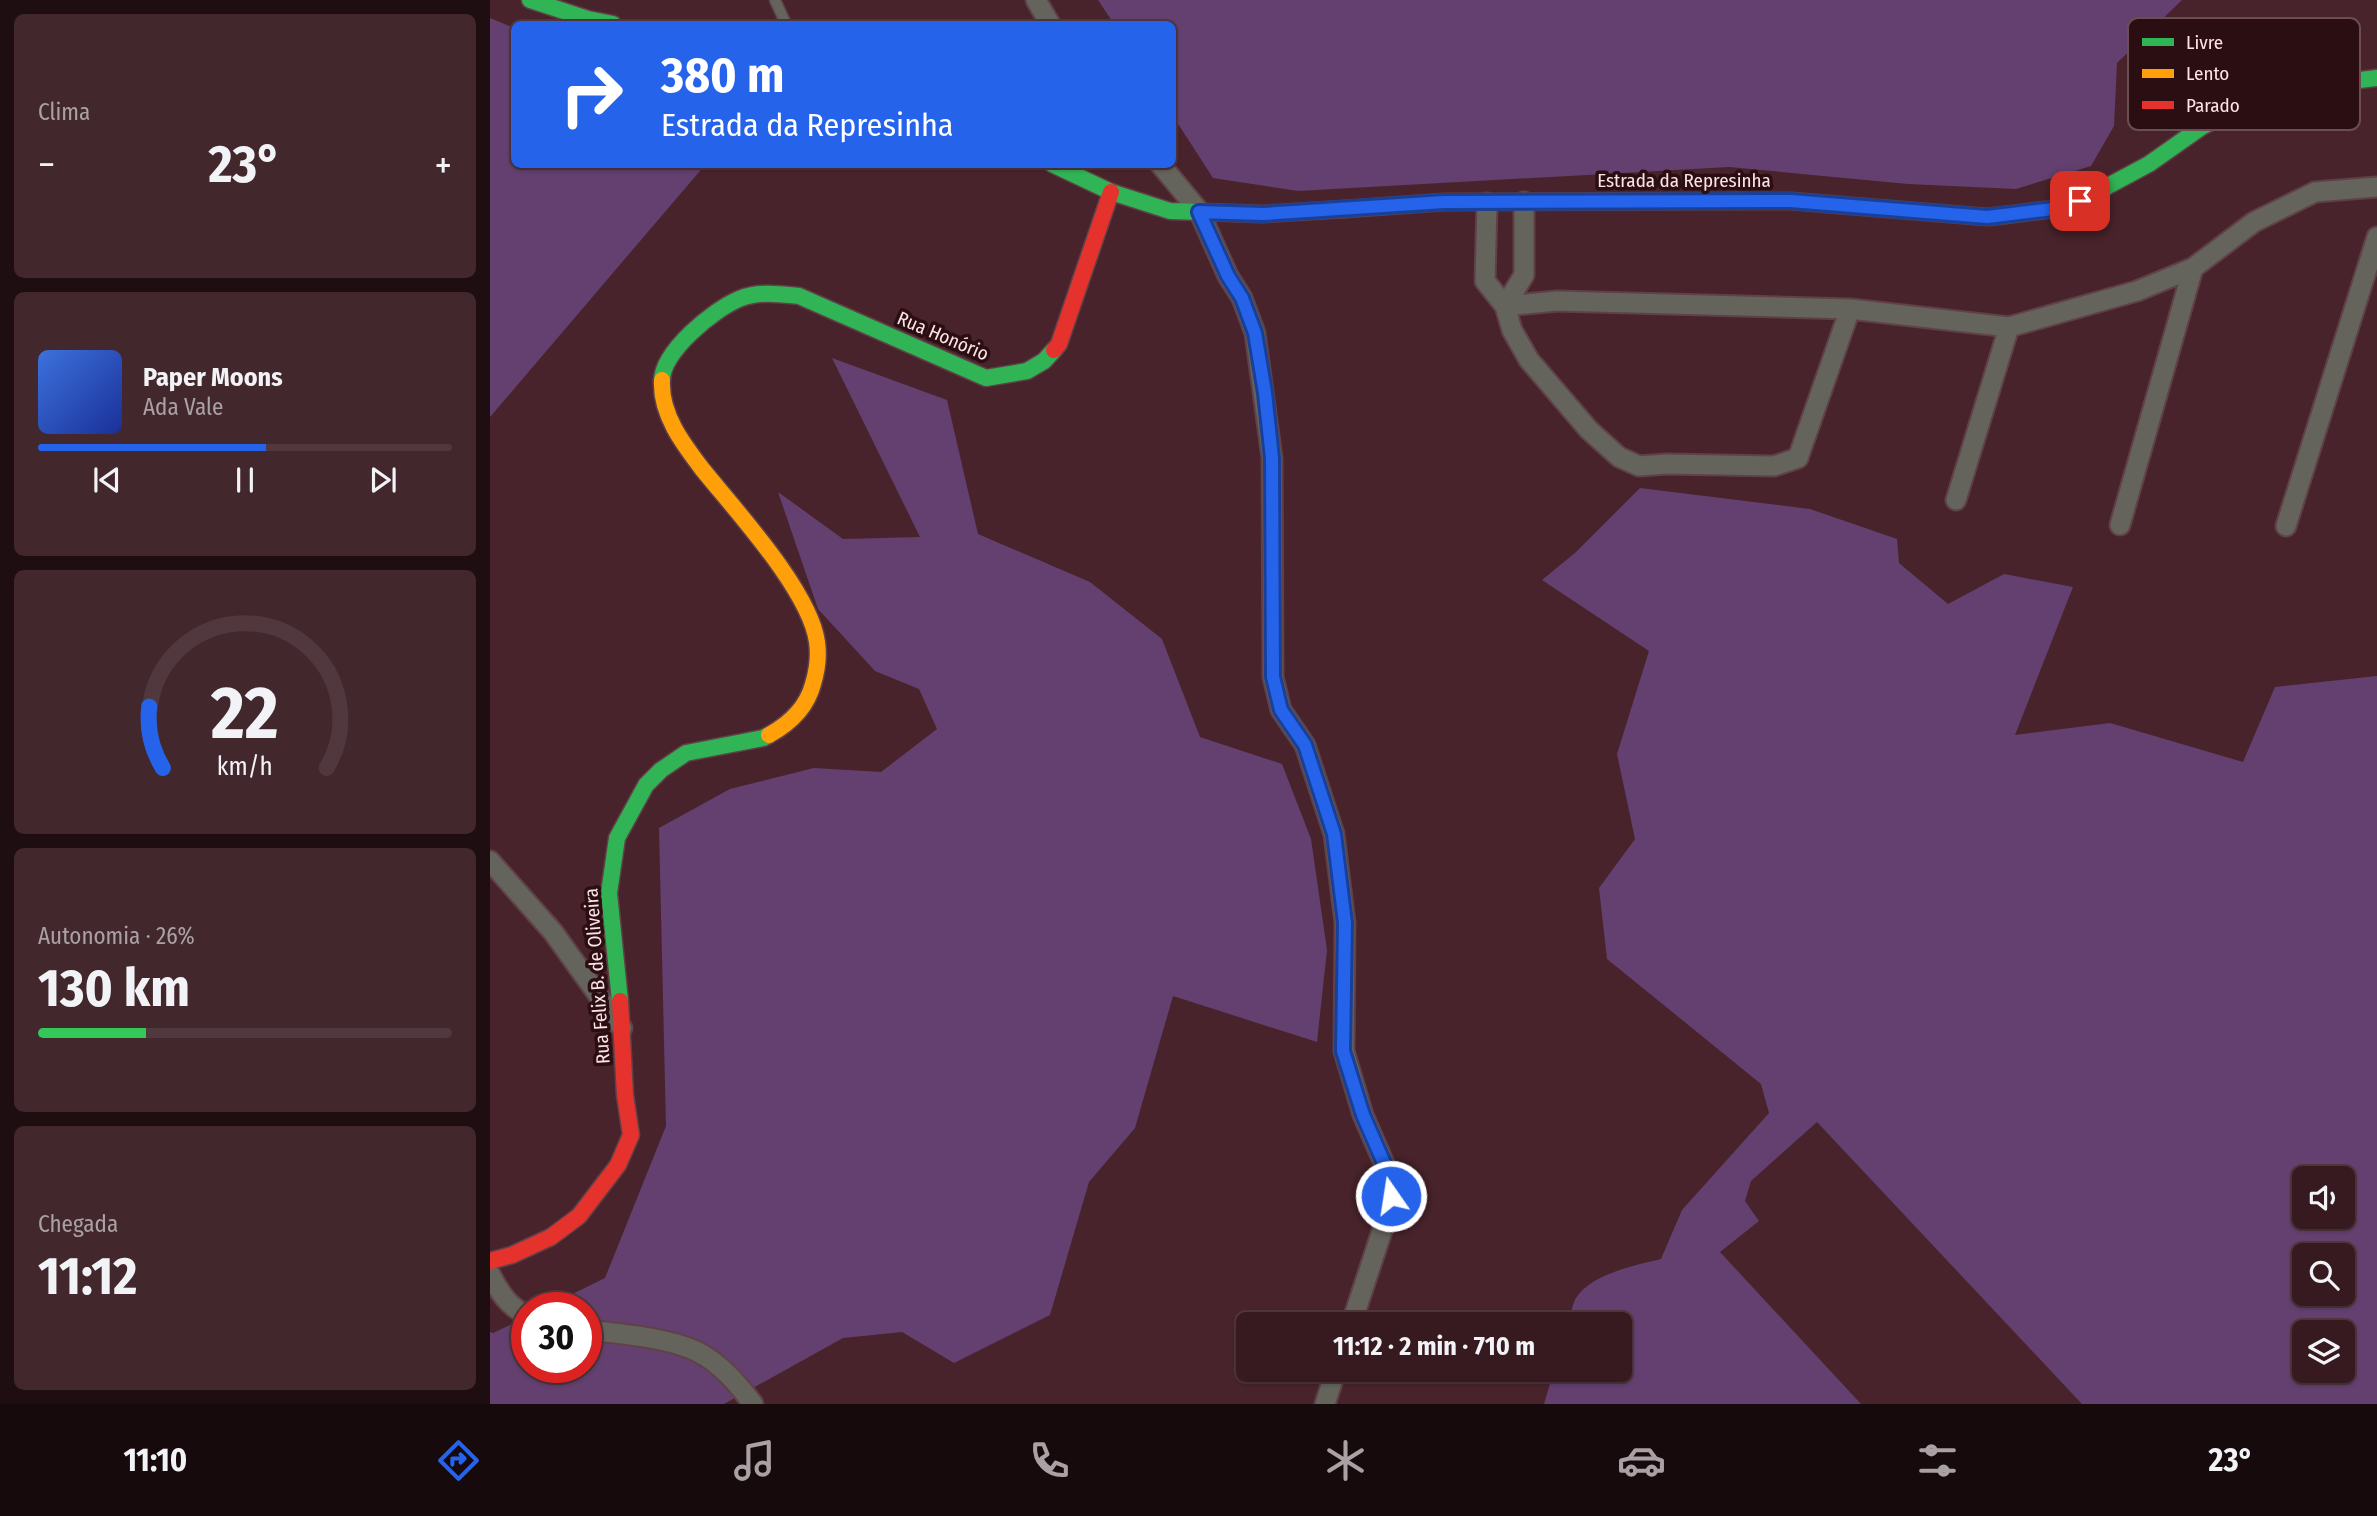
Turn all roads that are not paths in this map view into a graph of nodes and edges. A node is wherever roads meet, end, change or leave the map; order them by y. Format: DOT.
graph roads {
  1 [pos="530,0"];
  2 [pos="775,0"];
  3 [pos="1036,0"];
  4 [pos="597,21"];
  5 [pos="785,21"];
  6 [pos="1048,21"];
  7 [pos="2197,130"];
  8 [pos="1060,168"];
  9 [pos="1163,168"];
  10 [pos="2377,187"];
  11 [pos="1111,192"];
  12 [pos="1524,202"];
  13 [pos="1487,203"];
  14 [pos="1199,212"];
  15 [pos="2377,237"];
  16 [pos="2193,268"];
  17 [pos="1505,306"];
  18 [pos="1850,309"];
  19 [pos="696,327"];
  20 [pos="2008,327"];
  21 [pos="1956,500"];
  22 [pos="2120,525"];
  23 [pos="2286,526"];
  24 [pos="490,862"];
  25 [pos="623,1030"];
  26 [pos="490,1261"];
  27 [pos="490,1274"];
  28 [pos="511,1304"];
  29 [pos="1355,1312"];
  30 [pos="602,1332"];
  31 [pos="1332,1382"];
  32 [pos="753,1404"];
  33 [pos="1325,1404"];
  1 -- 4 [label="street"];
  2 -- 5 [label="lane"];
  3 -- 6 [label="street"];
  7 -- 12 [label="street, Estrada da Represinha"];
  8 -- 11 [label="street, Estrada da Represinha"];
  9 -- 14 [label="street"];
  10 -- 16 [label="street"];
  11 -- 14 [label="street, Estrada da Represinha"];
  11 -- 19 [label="street, Rua Honório"];
  12 -- 13 [label="street, Estrada da Represinha"];
  12 -- 17 [label="street"];
  13 -- 14 [label="street, Estrada da Represinha"];
  13 -- 17 [label="street"];
  14 -- 29 [label="street"];
  15 -- 23 [label="street"];
  16 -- 20 [label="street"];
  16 -- 22 [label="street"];
  17 -- 18 [label="street"];
  17 -- 18 [label="street"];
  18 -- 20 [label="street"];
  19 -- 25 [label="street, Rua Felix B. de Oliveira"];
  20 -- 21 [label="street"];
  24 -- 25 [label="street"];
  25 -- 26 [label="street, Rua Felix B. de Oliveira"];
  27 -- 28 [label="street"];
  30 -- 32 [label="street"];
  31 -- 33 [label="street"];
}
